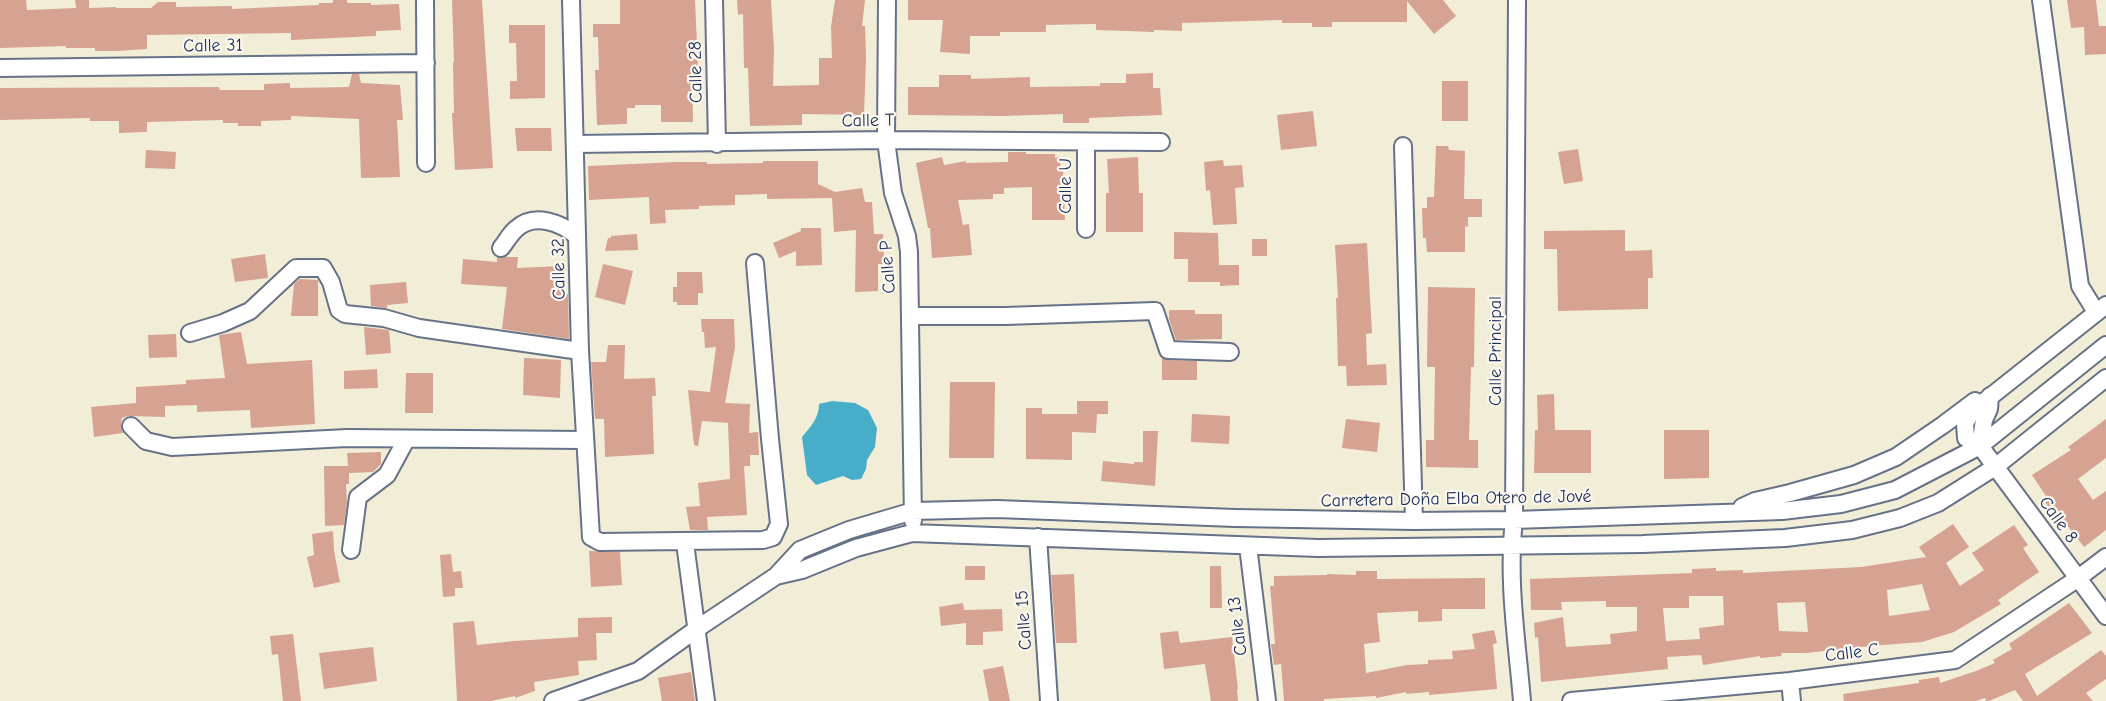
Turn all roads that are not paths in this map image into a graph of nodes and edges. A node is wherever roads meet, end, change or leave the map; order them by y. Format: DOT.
graph roads {
  1 [pos="425,0"];
  2 [pos="571,0"];
  3 [pos="714,0"];
  4 [pos="887,0"];
  5 [pos="1517,0"];
  6 [pos="2042,0"];
  7 [pos="426,63"];
  8 [pos="0,68"];
  9 [pos="886,140"];
  10 [pos="1161,141"];
  11 [pos="1086,143"];
  12 [pos="575,144"];
  13 [pos="717,144"];
  14 [pos="1403,147"];
  15 [pos="426,163"];
  16 [pos="1086,229"];
  17 [pos="578,236"];
  18 [pos="501,248"];
  19 [pos="755,263"];
  20 [pos="2101,309"];
  21 [pos="910,316"];
  22 [pos="190,333"];
  23 [pos="2106,345"];
  24 [pos="580,351"];
  25 [pos="1230,352"];
  26 [pos="2106,378"];
  27 [pos="1990,396"];
  28 [pos="131,426"];
  29 [pos="406,440"];
  30 [pos="585,440"];
  31 [pos="1980,446"];
  32 [pos="1995,467"];
  33 [pos="913,511"];
  34 [pos="1727,513"];
  35 [pos="1514,520"];
  36 [pos="1414,521"];
  37 [pos="912,533"];
  38 [pos="1038,537"];
  39 [pos="685,543"];
  40 [pos="1248,546"];
  41 [pos="1511,546"];
  42 [pos="351,550"];
  43 [pos="2106,557"];
  44 [pos="776,576"];
  45 [pos="2077,579"];
  46 [pos="2106,616"];
  47 [pos="698,628"];
  48 [pos="1790,681"];
  49 [pos="553,701"];
  50 [pos="706,701"];
  51 [pos="1049,701"];
  52 [pos="1267,701"];
  53 [pos="1522,701"];
  54 [pos="1571,701"];
  55 [pos="1792,701"];
  1 -- 7 [label="street"];
  2 -- 12 [label="street, Calle 32"];
  3 -- 13 [label="street, Calle 28"];
  4 -- 9 [label="street, Calle P"];
  5 -- 35 [label="street, Calle Principal"];
  6 -- 20 [label="street"];
  7 -- 8 [label="street, Calle 31"];
  7 -- 15 [label="street"];
  9 -- 11 [label="street, Calle T"];
  9 -- 13 [label="street, Calle T"];
  9 -- 21 [label="street, Calle P"];
  10 -- 11 [label="street, Calle T"];
  11 -- 16 [label="street, Calle U"];
  12 -- 13 [label="street, Calle T"];
  12 -- 17 [label="street, Calle 32"];
  14 -- 36 [label="street"];
  17 -- 18 [label="street"];
  17 -- 24 [label="street, Calle 32"];
  19 -- 39 [label="street"];
  20 -- 27 [label="street"];
  21 -- 25 [label="street"];
  21 -- 33 [label="street, Calle P"];
  22 -- 24 [label="street"];
  23 -- 31 [label="street, Carretera Doña Elba Otero de Jové"];
  24 -- 30 [label="street, Calle 32"];
  26 -- 32 [label="street, Carretera Doña Elba Otero de Jové"];
  27 -- 31 [label="street, Calle 8"];
  27 -- 34 [label="street"];
  28 -- 29 [label="street"];
  29 -- 30 [label="street"];
  29 -- 42 [label="street"];
  30 -- 39 [label="street, Calle 32"];
  31 -- 32 [label="street, Calle 8"];
  31 -- 34 [label="street, Carretera Doña Elba Otero de Jové"];
  32 -- 41 [label="street, Carretera Doña Elba Otero de Jové"];
  32 -- 45 [label="street, Calle 8"];
  33 -- 36 [label="street, Carretera Doña Elba Otero de Jové"];
  33 -- 37 [label="street, Calle P"];
  33 -- 44 [label="street, Carretera Doña Elba Otero de Jové"];
  34 -- 35 [label="street, Carretera Doña Elba Otero de Jové"];
  35 -- 36 [label="street, Carretera Doña Elba Otero de Jové"];
  35 -- 41 [label="street, Calle Principal"];
  37 -- 38 [label="street, Carretera Doña Elba Otero de Jové"];
  37 -- 44 [label="street, Carretera Doña Elba Otero de Jové"];
  38 -- 40 [label="street, Carretera Doña Elba Otero de Jové"];
  38 -- 51 [label="street, Calle 15"];
  39 -- 47 [label="street"];
  40 -- 41 [label="street, Carretera Doña Elba Otero de Jové"];
  40 -- 52 [label="street, Calle 13"];
  41 -- 53 [label="street, Calle Principal"];
  43 -- 45 [label="street, Calle C"];
  44 -- 47 [label="street, Carretera Doña Elba Otero de Jové"];
  45 -- 46 [label="street, Calle 8"];
  45 -- 48 [label="street, Calle C"];
  47 -- 49 [label="street, Carretera Doña Elba Otero de Jové"];
  47 -- 50 [label="street"];
  48 -- 54 [label="street, Calle C"];
  48 -- 55 [label="street"];
}
